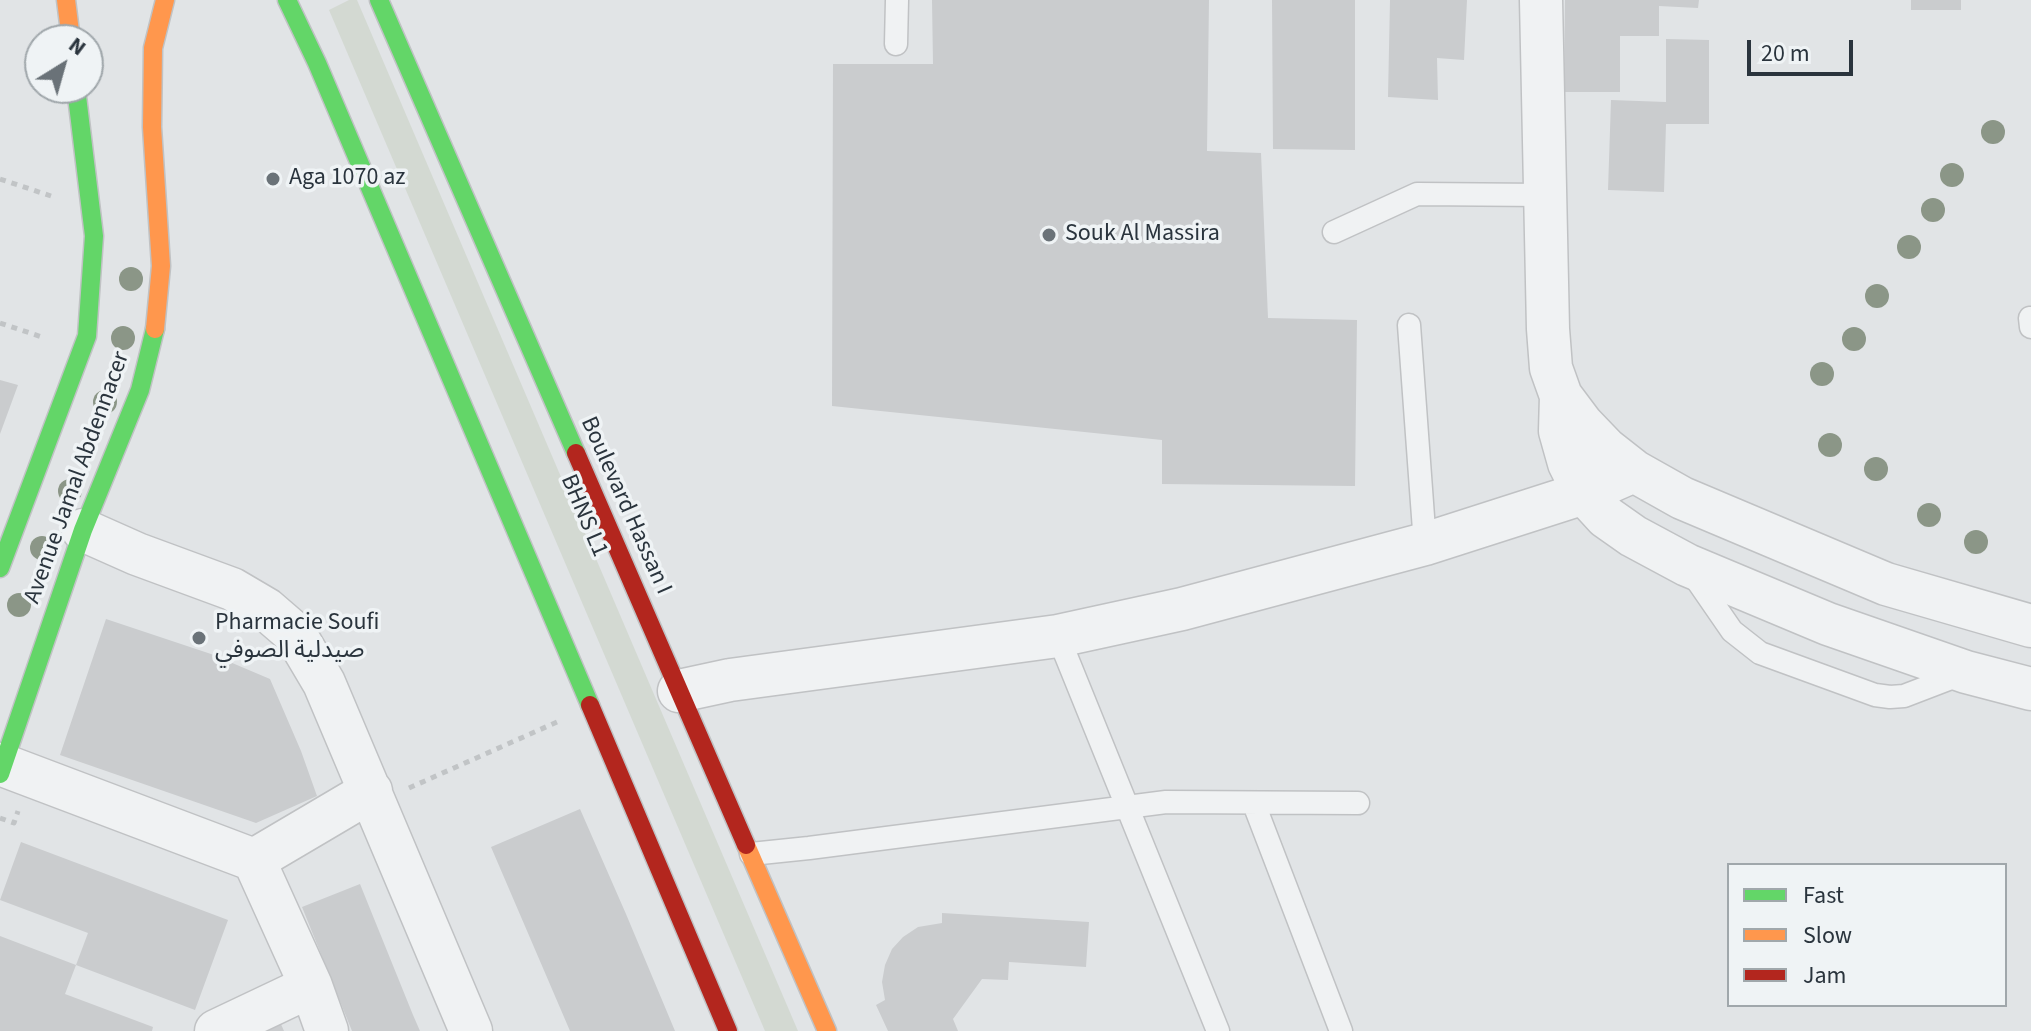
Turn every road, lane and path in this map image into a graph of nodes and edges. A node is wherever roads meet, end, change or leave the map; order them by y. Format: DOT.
graph roads {
  1 [pos="66,0"];
  2 [pos="165,0"];
  3 [pos="287,0"];
  4 [pos="309,0"];
  5 [pos="363,0"];
  6 [pos="379,0"];
  7 [pos="897,0"];
  8 [pos="1541,0"];
  9 [pos="69,24"];
  10 [pos="896,44"];
  11 [pos="78,104"];
  12 [pos="0,179"];
  13 [pos="1545,195"];
  14 [pos="90,209"];
  15 [pos="1334,232"];
  16 [pos="1409,325"];
  17 [pos="1561,396"];
  18 [pos="1634,471"];
  19 [pos="1584,493"];
  20 [pos="83,530"];
  21 [pos="1425,544"];
  22 [pos="0,568"];
  23 [pos="2031,626"];
  24 [pos="1058,636"];
  25 [pos="2031,689"];
  26 [pos="679,691"];
  27 [pos="591,707"];
  28 [pos="1,768"];
  29 [pos="373,797"];
  30 [pos="1358,803"];
  31 [pos="1254,804"];
  32 [pos="1128,805"];
  33 [pos="751,854"];
  34 [pos="254,860"];
  35 [pos="311,986"];
  36 [pos="216,1031"];
  37 [pos="327,1031"];
  38 [pos="471,1031"];
  39 [pos="728,1031"];
  40 [pos="748,1031"];
  41 [pos="806,1031"];
  42 [pos="827,1031"];
  43 [pos="1218,1031"];
  44 [pos="1341,1031"];
  1 -- 9 [label="main road"];
  2 -- 20 [label="main road, Avenue Jamal Abdennacer"];
  3 -- 27 [label="main road"];
  4 -- 40 [label="lane, BHNS L1"];
  5 -- 41 [label="lane, BHNS L1"];
  6 -- 26 [label="main road, Boulevard Hassan I"];
  7 -- 10 [label="lane"];
  8 -- 13 [label="street"];
  11 -- 14 [label="main road, Avenue Jamal Abdennacer"];
  12 -- 14 [label="path"];
  13 -- 15 [label="lane"];
  13 -- 17 [label="street"];
  14 -- 22 [label="main road, Avenue Jamal Abdennacer"];
  16 -- 21 [label="lane"];
  17 -- 18 [label="street"];
  17 -- 19 [label="street"];
  18 -- 19 [label="street"];
  18 -- 23 [label="street"];
  19 -- 21 [label="street"];
  19 -- 25 [label="street"];
  20 -- 28 [label="main road, Avenue Jamal Abdennacer"];
  20 -- 29 [label="street"];
  21 -- 24 [label="street"];
  24 -- 26 [label="street"];
  24 -- 32 [label="lane"];
  26 -- 33 [label="main road, Boulevard Hassan I"];
  27 -- 29 [label="path"];
  27 -- 39 [label="main road"];
  28 -- 34 [label="street"];
  29 -- 34 [label="street"];
  29 -- 38 [label="street"];
  30 -- 31 [label="lane"];
  31 -- 32 [label="lane"];
  31 -- 44 [label="lane"];
  32 -- 33 [label="lane"];
  32 -- 43 [label="lane"];
  33 -- 42 [label="main road, Boulevard Hassan I"];
  34 -- 35 [label="street"];
  35 -- 36 [label="street"];
  35 -- 37 [label="street"];
}
